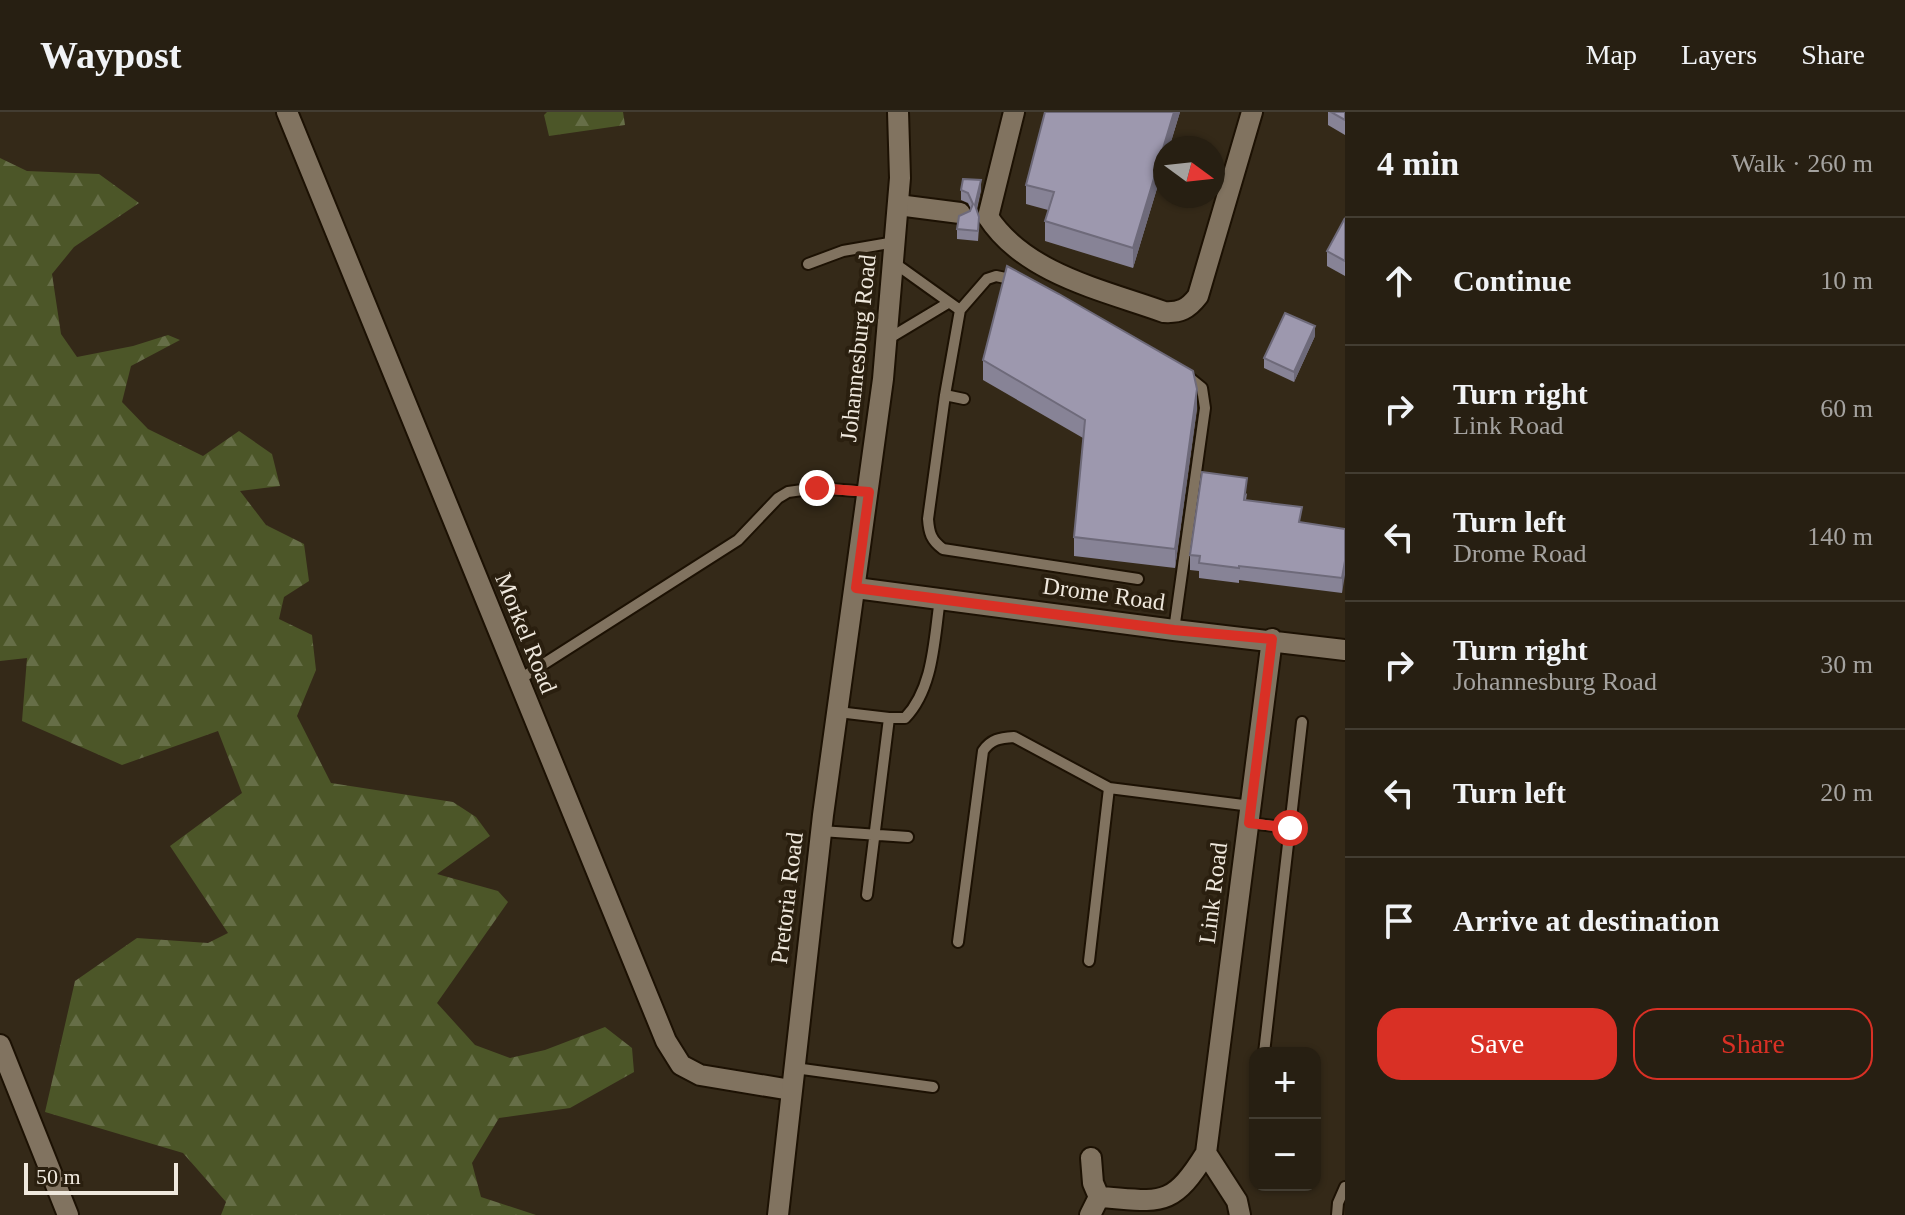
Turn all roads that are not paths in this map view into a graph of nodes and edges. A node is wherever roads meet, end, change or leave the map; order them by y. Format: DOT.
graph roads {
  1 [pos="287,112"];
  2 [pos="898,112"];
  3 [pos="1014,112"];
  4 [pos="1252,112"];
  5 [pos="898,205"];
  6 [pos="976,215"];
  7 [pos="894,252"];
  8 [pos="808,264"];
  9 [pos="1029,287"];
  10 [pos="948,303"];
  11 [pos="960,310"];
  12 [pos="887,339"];
  13 [pos="1181,372"];
  14 [pos="945,395"];
  15 [pos="964,399"];
  16 [pos="869,492"];
  17 [pos="1138,579"];
  18 [pos="856,588"];
  19 [pos="940,599"];
  20 [pos="1174,630"];
  21 [pos="1272,639"];
  22 [pos="1345,650"];
  23 [pos="517,681"];
  24 [pos="838,712"];
  25 [pos="889,718"];
  26 [pos="1302,722"];
  27 [pos="1109,788"];
  28 [pos="1250,814"];
  29 [pos="1290,828"];
  30 [pos="821,831"];
  31 [pos="873,834"];
  32 [pos="908,837"];
  33 [pos="867,895"];
  34 [pos="958,942"];
  35 [pos="1089,961"];
  36 [pos="0,1045"];
  37 [pos="1265,1047"];
  38 [pos="795,1068"];
  39 [pos="933,1087"];
  40 [pos="791,1090"];
  41 [pos="1206,1153"];
  42 [pos="1091,1158"];
  43 [pos="1345,1187"];
  44 [pos="1095,1206"];
  45 [pos="68,1215"];
  46 [pos="778,1215"];
  47 [pos="1240,1215"];
  48 [pos="1337,1215"];
  1 -- 23 [label="street, Morkel Road"];
  2 -- 5 [label="street, Johannesburg Road"];
  3 -- 6 [label="street"];
  4 -- 6 [label="street"];
  5 -- 6 [label="street"];
  5 -- 7 [label="street, Johannesburg Road"];
  7 -- 8 [label="lane"];
  7 -- 10 [label="lane"];
  7 -- 12 [label="street, Johannesburg Road"];
  9 -- 11 [label="lane"];
  10 -- 11 [label="lane"];
  10 -- 12 [label="lane"];
  11 -- 14 [label="lane"];
  12 -- 16 [label="street, Johannesburg Road"];
  13 -- 20 [label="lane"];
  14 -- 15 [label="lane"];
  14 -- 17 [label="lane"];
  16 -- 18 [label="street, Johannesburg Road"];
  16 -- 23 [label="lane"];
  18 -- 19 [label="street, Drome Road"];
  18 -- 24 [label="street, Pretoria Road"];
  19 -- 20 [label="street, Drome Road"];
  19 -- 25 [label="lane"];
  20 -- 21 [label="street, Drome Road"];
  21 -- 22 [label="street, Drome Road"];
  21 -- 28 [label="street, Link Road"];
  23 -- 40 [label="street, Morkel Road"];
  24 -- 25 [label="lane"];
  24 -- 30 [label="street, Pretoria Road"];
  25 -- 31 [label="lane"];
  26 -- 29 [label="lane"];
  27 -- 28 [label="lane"];
  27 -- 34 [label="lane"];
  27 -- 35 [label="lane"];
  28 -- 29 [label="lane"];
  28 -- 41 [label="street, Link Road"];
  29 -- 37 [label="lane"];
  30 -- 31 [label="lane"];
  30 -- 38 [label="street, Pretoria Road"];
  31 -- 32 [label="lane"];
  31 -- 33 [label="lane"];
  36 -- 45 [label="street"];
  38 -- 39 [label="lane"];
  38 -- 40 [label="street, Pretoria Road"];
  40 -- 46 [label="street, Pretoria Road"];
  41 -- 44 [label="street"];
  41 -- 47 [label="street"];
  42 -- 44 [label="street"];
  43 -- 48 [label="lane"];
}
